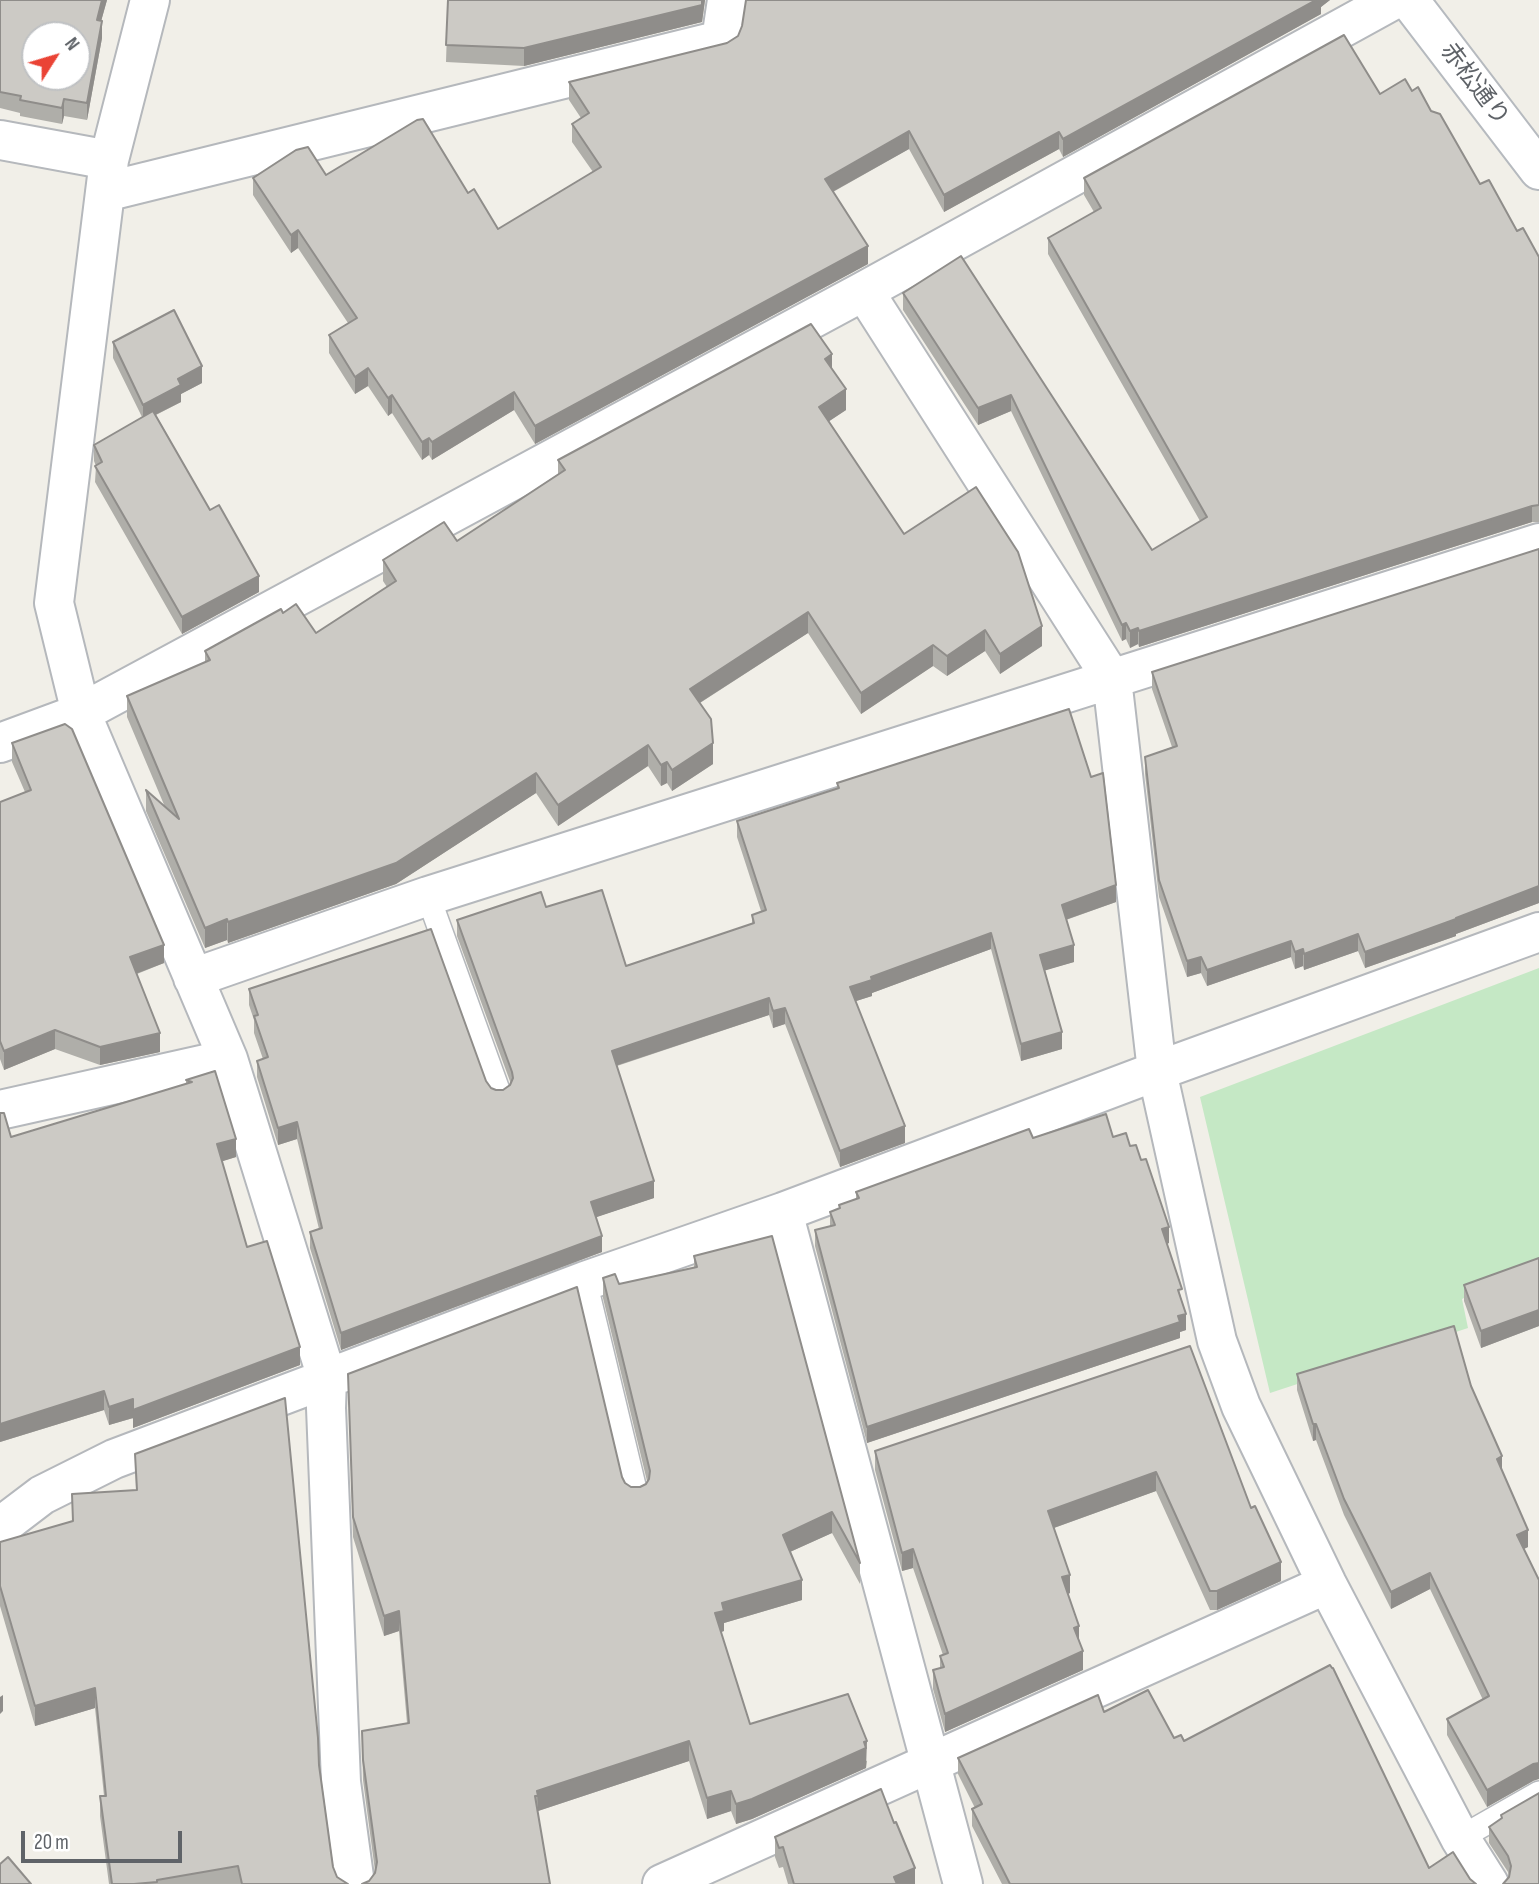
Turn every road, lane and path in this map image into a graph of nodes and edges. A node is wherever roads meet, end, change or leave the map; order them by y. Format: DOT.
graph roads {
  1 [pos="150,0"];
  2 [pos="727,0"];
  3 [pos="1393,0"];
  4 [pos="1409,0"];
  5 [pos="0,140"];
  6 [pos="1539,170"];
  7 [pos="107,176"];
  8 [pos="864,290"];
  9 [pos="1539,543"];
  10 [pos="1112,679"];
  11 [pos="81,713"];
  12 [pos="0,743"];
  13 [pos="428,896"];
  14 [pos="1539,932"];
  15 [pos="193,978"];
  16 [pos="228,1059"];
  17 [pos="1157,1071"];
  18 [pos="499,1093"];
  19 [pos="0,1110"];
  20 [pos="783,1212"];
  21 [pos="584,1281"];
  22 [pos="327,1378"];
  23 [pos="636,1494"];
  24 [pos="0,1527"];
  25 [pos="1327,1584"];
  26 [pos="930,1763"];
  27 [pos="1539,1793"];
  28 [pos="1461,1838"];
  29 [pos="355,1884"];
  30 [pos="662,1884"];
  31 [pos="963,1884"];
  32 [pos="1489,1884"];
  1 -- 7 [label="street"];
  2 -- 7 [label="street"];
  3 -- 8 [label="street"];
  4 -- 6 [label="street, 赤松通り"];
  5 -- 7 [label="street"];
  7 -- 11 [label="street"];
  8 -- 10 [label="street"];
  8 -- 11 [label="street"];
  9 -- 10 [label="street"];
  10 -- 13 [label="street"];
  10 -- 17 [label="street"];
  11 -- 12 [label="street"];
  11 -- 15 [label="street"];
  13 -- 15 [label="street"];
  13 -- 18 [label="lane"];
  14 -- 17 [label="street"];
  15 -- 16 [label="street"];
  16 -- 19 [label="street"];
  16 -- 22 [label="street"];
  17 -- 20 [label="street"];
  17 -- 25 [label="street"];
  20 -- 21 [label="street"];
  20 -- 26 [label="street"];
  21 -- 22 [label="street"];
  21 -- 23 [label="lane"];
  22 -- 24 [label="street"];
  22 -- 29 [label="street"];
  25 -- 26 [label="street"];
  25 -- 28 [label="street"];
  26 -- 30 [label="street"];
  26 -- 31 [label="street"];
  27 -- 28 [label="lane"];
  28 -- 32 [label="street"];
}
